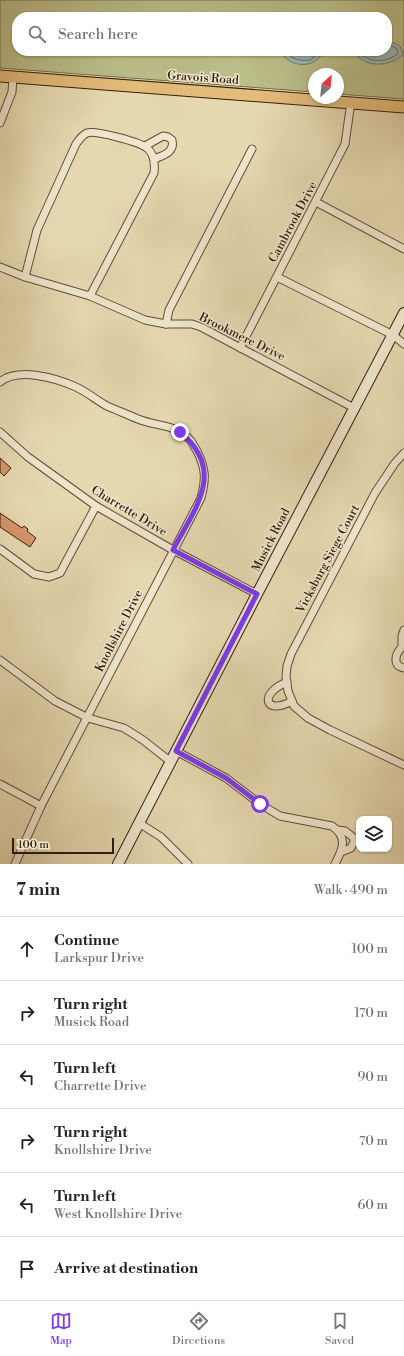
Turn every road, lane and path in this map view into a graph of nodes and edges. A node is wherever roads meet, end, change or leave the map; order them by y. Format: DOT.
graph roads {
  1 [pos="0,76"];
  2 [pos="13,77"];
  3 [pos="351,102"];
  4 [pos="404,107"];
  5 [pos="0,123"];
  6 [pos="146,147"];
  7 [pos="252,149"];
  8 [pos="154,159"];
  9 [pos="316,202"];
  10 [pos="404,249"];
  11 [pos="0,267"];
  12 [pos="25,277"];
  13 [pos="277,277"];
  14 [pos="90,296"];
  15 [pos="404,313"];
  16 [pos="166,324"];
  17 [pos="393,335"];
  18 [pos="404,338"];
  19 [pos="404,344"];
  20 [pos="240,348"];
  21 [pos="0,382"];
  22 [pos="354,408"];
  23 [pos="0,432"];
  24 [pos="404,453"];
  25 [pos="96,506"];
  26 [pos="0,550"];
  27 [pos="173,550"];
  28 [pos="257,594"];
  29 [pos="404,630"];
  30 [pos="403,648"];
  31 [pos="0,660"];
  32 [pos="404,668"];
  33 [pos="287,682"];
  34 [pos="292,701"];
  35 [pos="88,718"];
  36 [pos="176,751"];
  37 [pos="171,762"];
  38 [pos="404,765"];
  39 [pos="0,784"];
  40 [pos="41,806"];
  41 [pos="139,823"];
  42 [pos="338,830"];
  43 [pos="341,852"];
  44 [pos="15,864"];
  45 [pos="118,864"];
  46 [pos="188,864"];
  47 [pos="335,864"];
  1 -- 2 [label="main road, Gravois Road"];
  2 -- 3 [label="main road, Gravois Road"];
  2 -- 5 [label="street"];
  3 -- 4 [label="main road, Gravois Road"];
  3 -- 9 [label="street, Cambrook Drive"];
  6 -- 8 [label="street"];
  6 -- 8 [label="street"];
  6 -- 12 [label="street"];
  7 -- 16 [label="street"];
  8 -- 14 [label="street"];
  9 -- 10 [label="street"];
  9 -- 13 [label="street, Cambrook Drive"];
  11 -- 12 [label="street, Brookmere Drive"];
  12 -- 14 [label="street, Brookmere Drive"];
  13 -- 17 [label="street"];
  13 -- 20 [label="street, Cambrook Drive"];
  14 -- 16 [label="street, Brookmere Drive"];
  15 -- 17 [label="street, Musick Road"];
  16 -- 20 [label="street, Brookmere Drive"];
  17 -- 18 [label="street"];
  17 -- 19 [label="street"];
  17 -- 22 [label="street, Musick Road"];
  20 -- 22 [label="street, Brookmere Drive"];
  21 -- 27 [label="street, Knollshire Drive"];
  22 -- 28 [label="street, Musick Road"];
  23 -- 25 [label="street, Charrette Drive"];
  24 -- 33 [label="street, Vicksburg Siege Court"];
  25 -- 26 [label="street"];
  25 -- 27 [label="street, Charrette Drive"];
  27 -- 28 [label="street, Charrette Drive"];
  27 -- 35 [label="street, Knollshire Drive"];
  28 -- 36 [label="street, Musick Road"];
  29 -- 30 [label="street"];
  30 -- 32 [label="street"];
  31 -- 35 [label="street"];
  33 -- 34 [label="street, Vicksburg Siege Court"];
  33 -- 34 [label="street"];
  34 -- 38 [label="street, Vicksburg Siege Court"];
  35 -- 37 [label="street"];
  35 -- 40 [label="street, Knollshire Drive"];
  36 -- 37 [label="street, Musick Road"];
  36 -- 42 [label="street"];
  37 -- 41 [label="street, Musick Road"];
  39 -- 40 [label="street"];
  40 -- 44 [label="street, Knollshire Drive"];
  41 -- 45 [label="street, Musick Road"];
  41 -- 46 [label="street"];
  42 -- 43 [label="street"];
  42 -- 43 [label="street"];
  43 -- 47 [label="street"];
}
